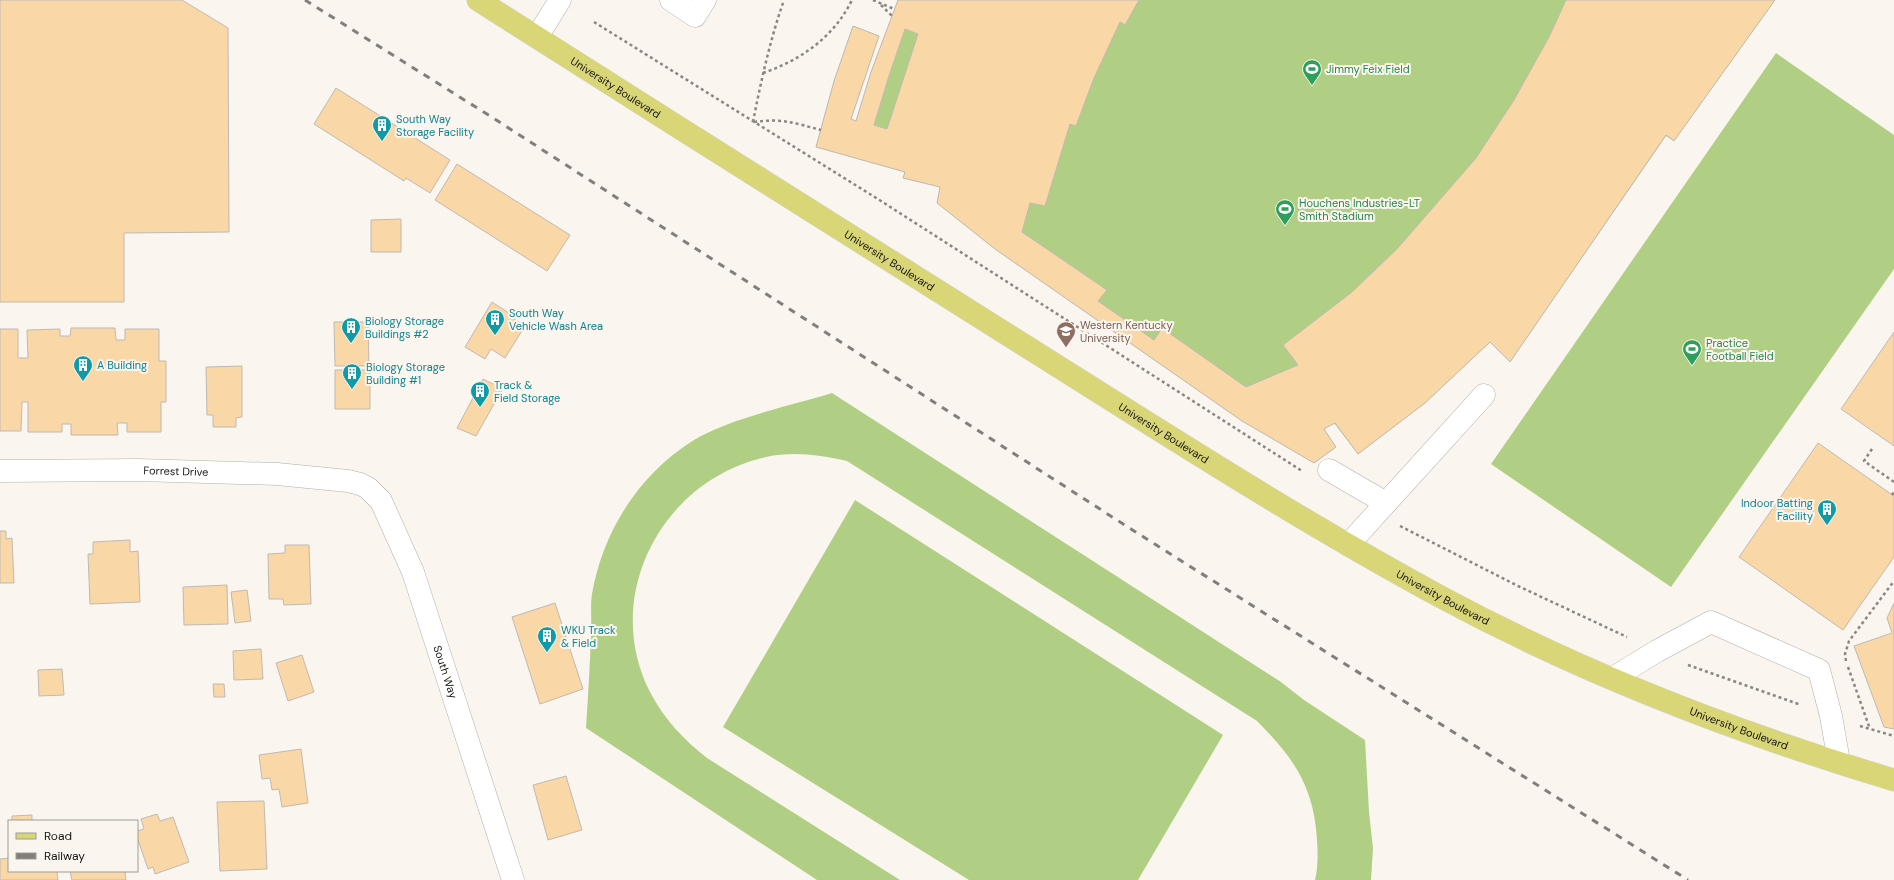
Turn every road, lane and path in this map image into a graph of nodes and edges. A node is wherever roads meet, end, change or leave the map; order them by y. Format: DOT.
graph roads {
  1 [pos="478,0"];
  2 [pos="560,0"];
  3 [pos="671,0"];
  4 [pos="705,0"];
  5 [pos="784,0"];
  6 [pos="852,0"];
  7 [pos="873,0"];
  8 [pos="877,2"];
  9 [pos="894,10"];
  10 [pos="892,16"];
  11 [pos="594,22"];
  12 [pos="537,37"];
  13 [pos="762,74"];
  14 [pos="753,122"];
  15 [pos="821,130"];
  16 [pos="1484,395"];
  17 [pos="1872,449"];
  18 [pos="1329,470"];
  19 [pos="0,471"];
  20 [pos="352,482"];
  21 [pos="1894,482"];
  22 [pos="1386,503"];
  23 [pos="1348,545"];
  24 [pos="1894,581"];
  25 [pos="1613,678"];
  26 [pos="1870,729"];
  27 [pos="1839,762"];
  28 [pos="1894,780"];
  29 [pos="513,880"];
  1 -- 12 [label="main road, University Boulevard"];
  2 -- 12 [label="street"];
  3 -- 4 [label="street"];
  5 -- 13 [label="path"];
  6 -- 13 [label="path"];
  7 -- 8 [label="path"];
  8 -- 9 [label="path"];
  8 -- 10 [label="path"];
  11 -- 14 [label="path"];
  12 -- 23 [label="main road, University Boulevard"];
  13 -- 14 [label="path"];
  14 -- 15 [label="path"];
  16 -- 22 [label="street"];
  17 -- 21 [label="path"];
  18 -- 22 [label="street"];
  19 -- 20 [label="street, Forrest Drive"];
  20 -- 29 [label="street, South Way"];
  22 -- 23 [label="street"];
  23 -- 25 [label="main road, University Boulevard"];
  24 -- 26 [label="path"];
  25 -- 27 [label="main road, University Boulevard"];
  25 -- 27 [label="street"];
  27 -- 28 [label="main road, University Boulevard"];
}
